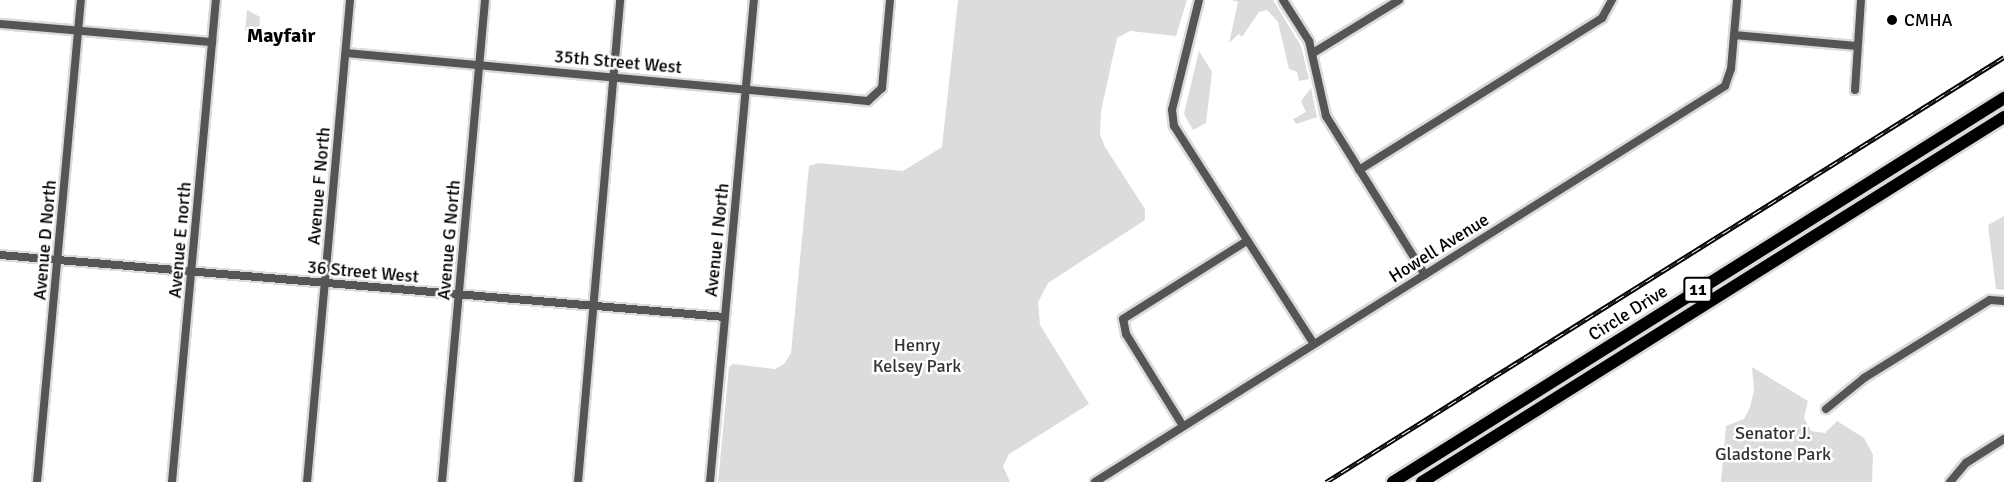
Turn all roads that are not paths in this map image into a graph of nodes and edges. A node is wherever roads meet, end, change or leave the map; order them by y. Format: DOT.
graph roads {
  1 [pos="81,0"];
  2 [pos="216,0"];
  3 [pos="350,0"];
  4 [pos="485,0"];
  5 [pos="620,0"];
  6 [pos="754,0"];
  7 [pos="890,0"];
  8 [pos="1198,0"];
  9 [pos="1283,0"];
  10 [pos="1399,0"];
  11 [pos="1612,0"];
  12 [pos="1737,0"];
  13 [pos="1861,0"];
  14 [pos="0,24"];
  15 [pos="78,30"];
  16 [pos="1734,35"];
  17 [pos="212,42"];
  18 [pos="1857,46"];
  19 [pos="346,53"];
  20 [pos="1313,53"];
  21 [pos="480,65"];
  22 [pos="613,76"];
  23 [pos="746,89"];
  24 [pos="1855,90"];
  25 [pos="2004,98"];
  26 [pos="2004,117"];
  27 [pos="1359,170"];
  28 [pos="1247,241"];
  29 [pos="0,255"];
  30 [pos="58,259"];
  31 [pos="191,271"];
  32 [pos="1425,275"];
  33 [pos="325,284"];
  34 [pos="459,295"];
  35 [pos="2004,301"];
  36 [pos="593,305"];
  37 [pos="724,317"];
  38 [pos="1314,344"];
  39 [pos="1826,409"];
  40 [pos="1183,426"];
  41 [pos="2004,439"];
  42 [pos="37,482"];
  43 [pos="172,482"];
  44 [pos="307,482"];
  45 [pos="442,482"];
  46 [pos="578,482"];
  47 [pos="710,482"];
  48 [pos="1095,482"];
  49 [pos="1393,482"];
  50 [pos="1422,482"];
  51 [pos="1950,482"];
  1 -- 15 [label="street, Avenue D North"];
  2 -- 17 [label="street, Avenue E north"];
  3 -- 19 [label="street, Avenue F North"];
  4 -- 21 [label="street, Avenue G North"];
  5 -- 22 [label="street"];
  6 -- 23 [label="street, Avenue I North"];
  7 -- 23 [label="street, 35th Street West"];
  8 -- 28 [label="street"];
  9 -- 20 [label="street"];
  10 -- 20 [label="street"];
  11 -- 27 [label="street"];
  12 -- 16 [label="street, Howell Avenue"];
  13 -- 18 [label="street"];
  14 -- 15 [label="street"];
  15 -- 17 [label="street"];
  15 -- 30 [label="street, Avenue D North"];
  16 -- 18 [label="street"];
  16 -- 32 [label="street, Howell Avenue"];
  17 -- 31 [label="street, Avenue E north"];
  18 -- 24 [label="street"];
  19 -- 21 [label="street, 35th Street West"];
  19 -- 33 [label="street, Avenue F North"];
  20 -- 27 [label="street"];
  21 -- 22 [label="street, 35th Street West"];
  21 -- 34 [label="street, Avenue G North"];
  22 -- 23 [label="street, 35th Street West"];
  22 -- 36 [label="street"];
  23 -- 37 [label="street, Avenue I North"];
  25 -- 49 [label="highway, Circle Drive / 11"];
  26 -- 50 [label="highway, Circle Drive / 11"];
  27 -- 32 [label="street"];
  28 -- 38 [label="street"];
  28 -- 40 [label="street"];
  29 -- 30 [label="street, 36 Street West"];
  30 -- 31 [label="street, 36 Street West"];
  30 -- 42 [label="street, Avenue D North"];
  31 -- 33 [label="street, 36 Street West"];
  31 -- 43 [label="street, Avenue E north"];
  32 -- 38 [label="street, Howell Avenue"];
  33 -- 34 [label="street, 36 Street West"];
  33 -- 44 [label="street, Avenue F North"];
  34 -- 36 [label="street, 36 Street West"];
  34 -- 45 [label="street, Avenue G North"];
  35 -- 39 [label="street"];
  36 -- 37 [label="street, 36 Street West"];
  36 -- 46 [label="street"];
  37 -- 47 [label="street, Avenue I North"];
  38 -- 40 [label="street, Howell Avenue"];
  40 -- 48 [label="street, Howell Avenue"];
  41 -- 51 [label="street"];
}
